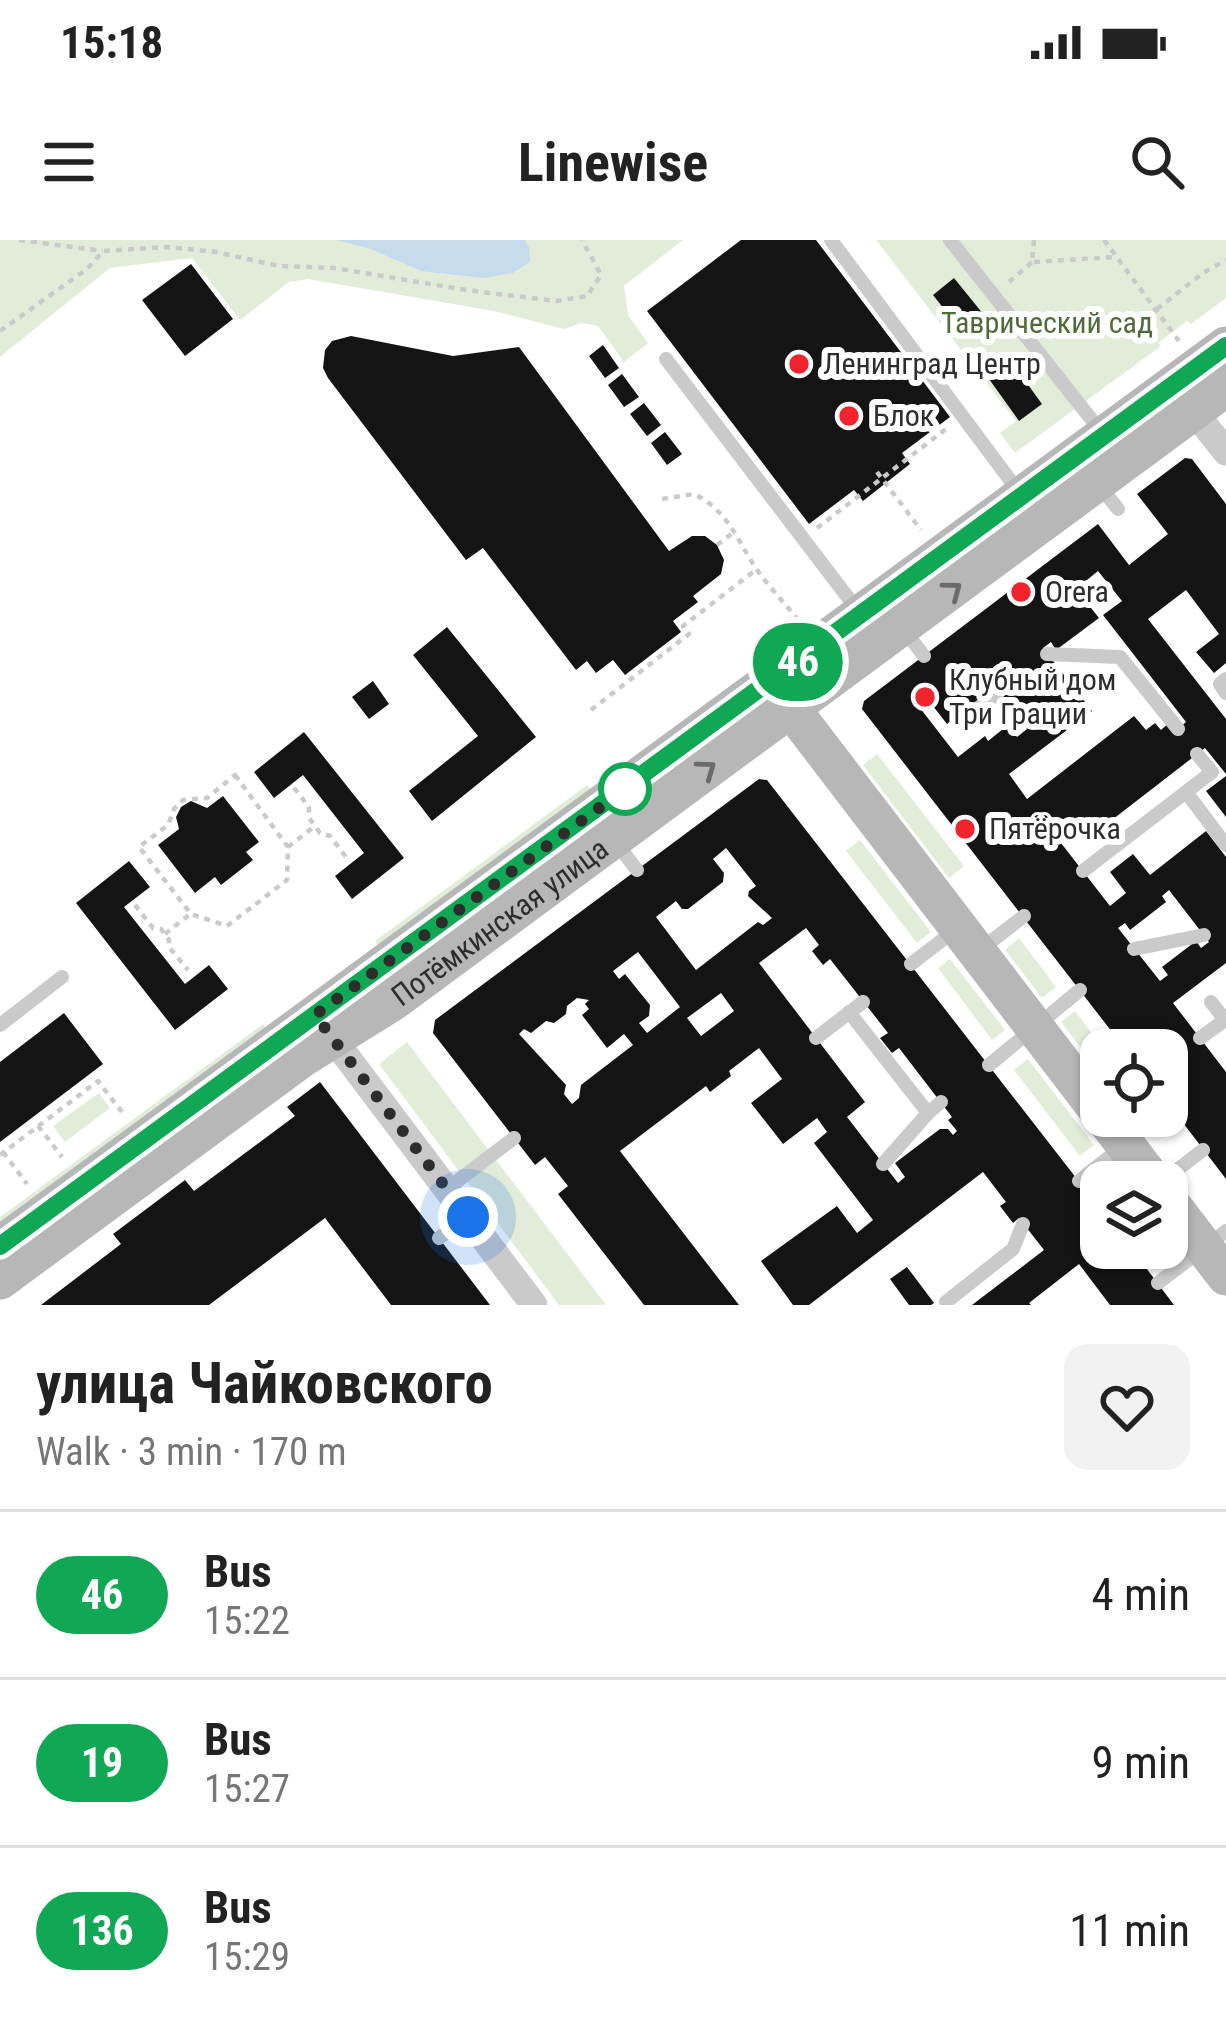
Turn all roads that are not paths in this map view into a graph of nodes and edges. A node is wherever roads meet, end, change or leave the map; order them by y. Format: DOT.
graph roads {
  1 [pos="831,240"];
  2 [pos="950,240"];
  3 [pos="1226,346"];
  4 [pos="666,359"];
  5 [pos="1226,387"];
  6 [pos="1184,398"];
  7 [pos="1105,436"];
  8 [pos="1226,452"];
  9 [pos="1022,496"];
  10 [pos="862,616"];
  11 [pos="1047,654"];
  12 [pos="1226,680"];
  13 [pos="998,693"];
  14 [pos="1226,693"];
  15 [pos="781,695"];
  16 [pos="966,709"];
  17 [pos="1178,729"];
  18 [pos="1197,754"];
  19 [pos="1186,792"];
  20 [pos="1226,845"];
  21 [pos="1083,871"];
  22 [pos="1024,916"];
  23 [pos="1204,935"];
  24 [pos="968,940"];
  25 [pos="1134,949"];
  26 [pos="911,964"];
  27 [pos="62,977"];
  28 [pos="1080,990"];
  29 [pos="863,1002"];
  30 [pos="1211,1002"];
  31 [pos="849,1012"];
  32 [pos="1226,1021"];
  33 [pos="0,1025"];
  34 [pos="324,1027"];
  35 [pos="1035,1028"];
  36 [pos="816,1038"];
  37 [pos="1200,1038"];
  38 [pos="989,1066"];
  39 [pos="1080,1086"];
  40 [pos="941,1102"];
  41 [pos="928,1113"];
  42 [pos="1103,1137"];
  43 [pos="1120,1137"];
  44 [pos="514,1138"];
  45 [pos="1203,1150"];
  46 [pos="1140,1161"];
  47 [pos="1188,1161"];
  48 [pos="883,1164"];
  49 [pos="1078,1181"];
  50 [pos="448,1189"];
  51 [pos="468,1217"];
  52 [pos="1188,1220"];
  53 [pos="1023,1224"];
  54 [pos="439,1238"];
  55 [pos="0,1246"];
  56 [pos="1219,1251"];
  57 [pos="0,1280"];
  58 [pos="1158,1283"];
  59 [pos="946,1302"];
  60 [pos="534,1305"];
  1 -- 9 [label="lane"];
  2 -- 7 [label="lane"];
  3 -- 6 [label="street, Потёмкинская улица"];
  4 -- 10 [label="lane"];
  5 -- 6 [label="street, Потёмкинская улица"];
  6 -- 7 [label="street, Потёмкинская улица"];
  6 -- 8 [label="street"];
  15 -- 6 [label="street, Потёмкинская улица, one-way"];
  7 -- 9 [label="street, Потёмкинская улица"];
  9 -- 10 [label="street, Потёмкинская улица"];
  10 -- 15 [label="street, Потёмкинская улица"];
  11 -- 17 [label="lane"];
  12 -- 14 [label="lane"];
  13 -- 16 [label="lane"];
  15 -- 24 [label="street"];
  15 -- 34 [label="street, Потёмкинская улица"];
  18 -- 19 [label="lane"];
  19 -- 20 [label="lane"];
  19 -- 21 [label="lane"];
  22 -- 24 [label="lane"];
  23 -- 25 [label="lane"];
  24 -- 26 [label="lane"];
  24 -- 35 [label="street"];
  27 -- 33 [label="lane"];
  28 -- 35 [label="lane"];
  29 -- 31 [label="lane"];
  30 -- 32 [label="lane"];
  31 -- 36 [label="lane"];
  31 -- 41 [label="lane"];
  32 -- 37 [label="lane"];
  34 -- 50 [label="street"];
  34 -- 55 [label="street, Потёмкинская улица"];
  34 -- 57 [label="street, Потёмкинская улица"];
  35 -- 38 [label="lane"];
  35 -- 39 [label="street"];
  40 -- 41 [label="lane"];
  41 -- 48 [label="lane"];
  42 -- 49 [label="lane"];
  43 -- 46 [label="street"];
  44 -- 50 [label="lane"];
  45 -- 47 [label="lane"];
  50 -- 51 [label="street"];
  51 -- 54 [label="lane"];
  51 -- 60 [label="street"];
  52 -- 56 [label="street"];
  53 -- 59 [label="lane"];
  56 -- 58 [label="lane"];
}
